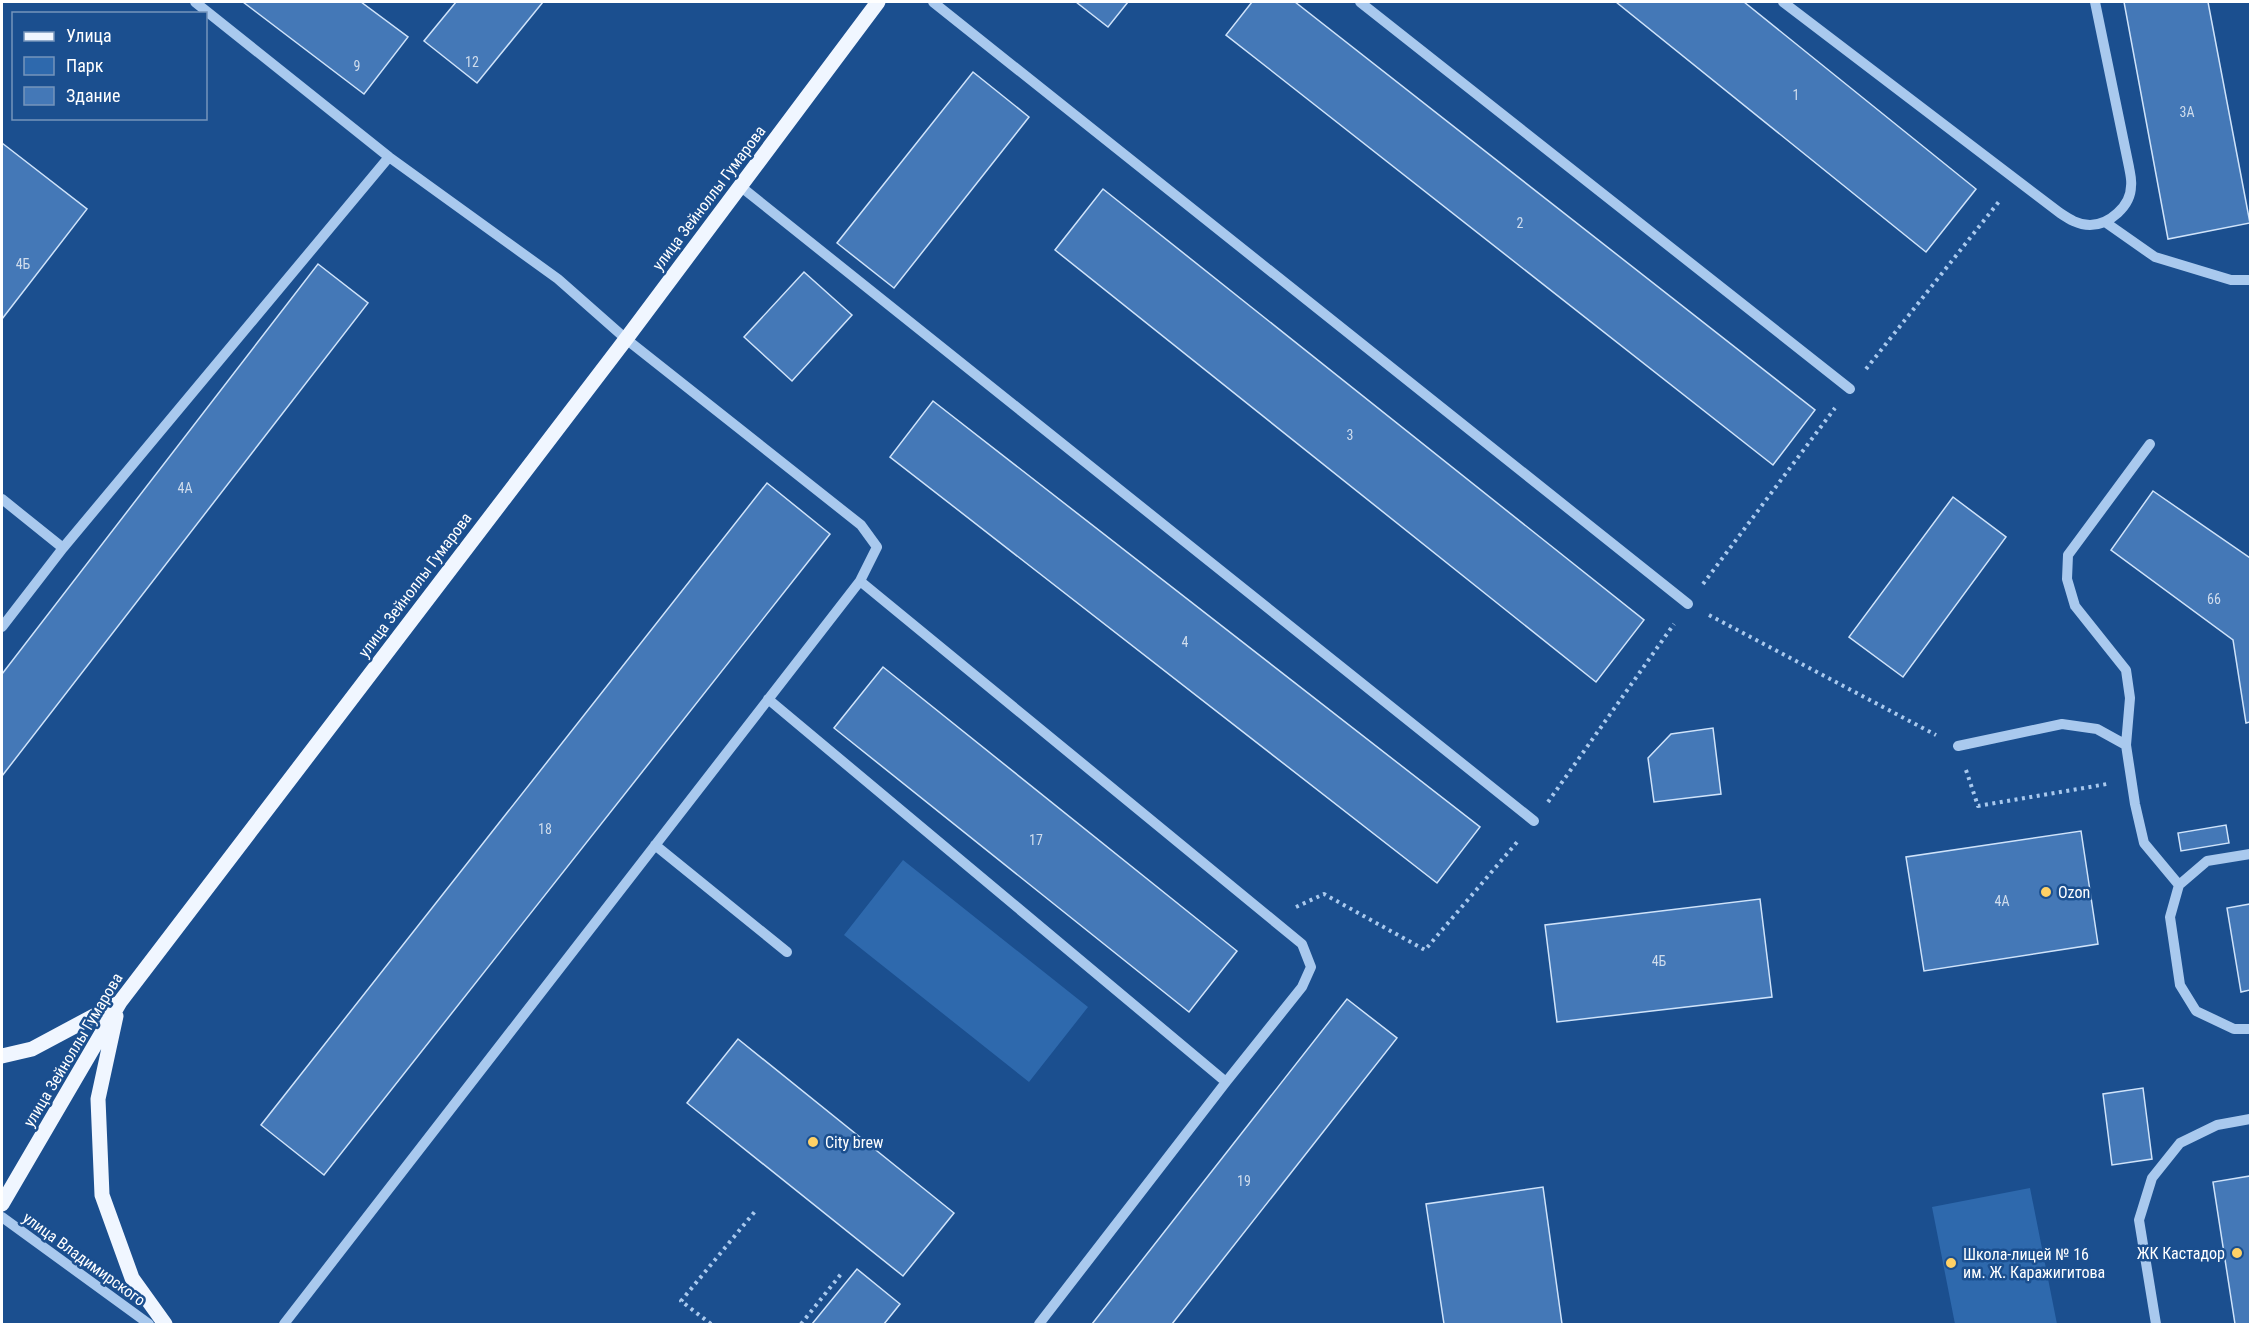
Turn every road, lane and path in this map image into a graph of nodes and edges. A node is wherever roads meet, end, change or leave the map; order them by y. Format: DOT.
graph roads {
  1 [pos="195,2"];
  2 [pos="878,2"];
  3 [pos="933,2"];
  4 [pos="1360,2"];
  5 [pos="1783,2"];
  6 [pos="2095,2"];
  7 [pos="389,157"];
  8 [pos="740,186"];
  9 [pos="2105,222"];
  10 [pos="2250,280"];
  11 [pos="626,339"];
  12 [pos="1850,389"];
  13 [pos="2150,444"];
  14 [pos="2,499"];
  15 [pos="63,548"];
  16 [pos="860,581"];
  17 [pos="1688,604"];
  18 [pos="2,627"];
  19 [pos="768,699"];
  20 [pos="2126,745"];
  21 [pos="1958,746"];
  22 [pos="2135,804"];
  23 [pos="1534,821"];
  24 [pos="655,845"];
  25 [pos="2250,854"];
  26 [pos="2179,885"];
  27 [pos="787,952"];
  28 [pos="120,1002"];
  29 [pos="2250,1029"];
  30 [pos="2,1056"];
  31 [pos="1226,1082"];
  32 [pos="2250,1119"];
  33 [pos="2,1204"];
  34 [pos="757,1209"];
  35 [pos="2,1217"];
  36 [pos="841,1274"];
  37 [pos="149,1324"];
  38 [pos="165,1324"];
  39 [pos="284,1324"];
  40 [pos="711,1324"];
  41 [pos="801,1324"];
  42 [pos="1040,1324"];
  43 [pos="2156,1324"];
  1 -- 7 [label="street"];
  2 -- 8 [label="main road, улица Зейноллы Гумарова"];
  3 -- 17 [label="street"];
  4 -- 12 [label="street"];
  5 -- 9 [label="street"];
  6 -- 9 [label="street"];
  7 -- 11 [label="street"];
  7 -- 15 [label="street"];
  8 -- 11 [label="main road, улица Зейноллы Гумарова"];
  8 -- 23 [label="street"];
  9 -- 10 [label="street"];
  11 -- 16 [label="street"];
  11 -- 28 [label="main road, улица Зейноллы Гумарова"];
  13 -- 20 [label="street"];
  14 -- 15 [label="street"];
  15 -- 18 [label="street"];
  16 -- 19 [label="street"];
  16 -- 31 [label="street"];
  17 -- 21 [label="path"];
  19 -- 24 [label="street"];
  19 -- 31 [label="street"];
  20 -- 21 [label="street"];
  20 -- 22 [label="street"];
  21 -- 22 [label="path"];
  22 -- 26 [label="street"];
  24 -- 27 [label="street"];
  24 -- 39 [label="street"];
  25 -- 26 [label="street"];
  26 -- 29 [label="street"];
  28 -- 30 [label="main road"];
  28 -- 33 [label="main road, улица Зейноллы Гумарова"];
  28 -- 38 [label="main road"];
  31 -- 42 [label="street"];
  32 -- 43 [label="street"];
  34 -- 40 [label="path"];
  35 -- 37 [label="street, улица Владимирского"];
  36 -- 41 [label="path"];
}
